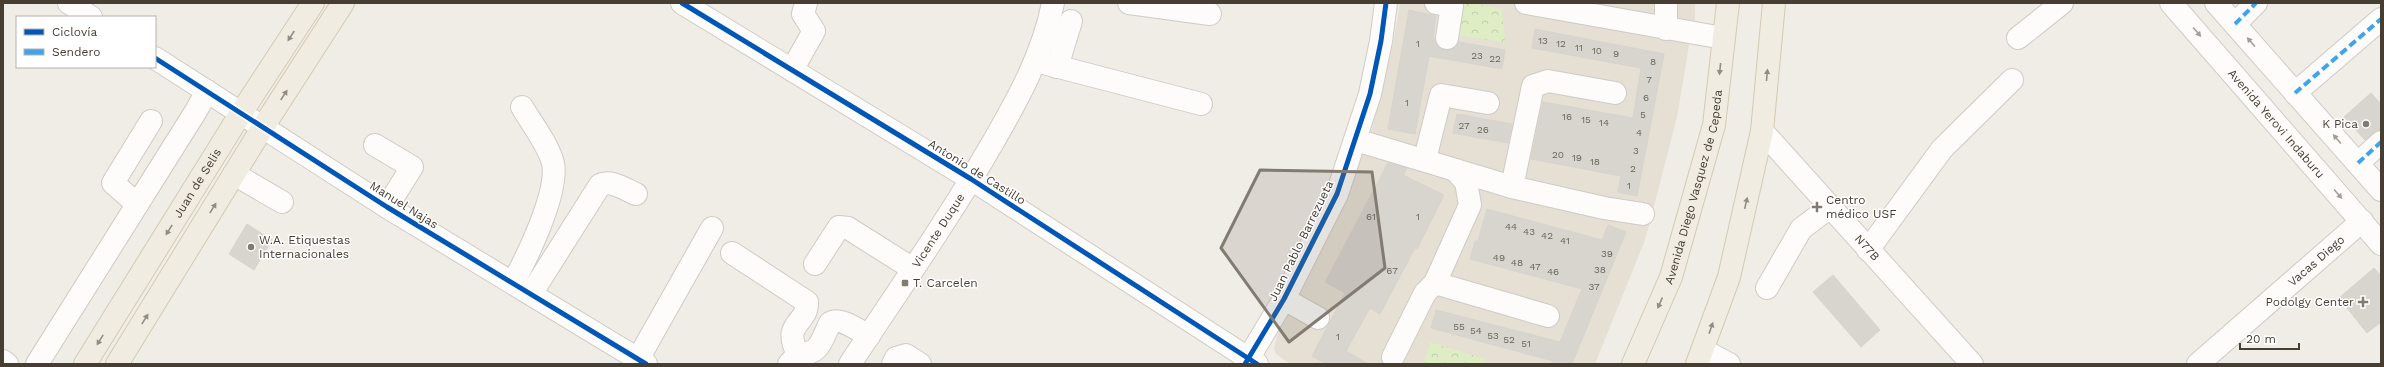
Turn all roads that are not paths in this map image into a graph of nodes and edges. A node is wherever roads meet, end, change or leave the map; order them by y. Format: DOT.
graph roads {
  1 [pos="69,3"];
  2 [pos="312,3"];
  3 [pos="343,3"];
  4 [pos="682,3"];
  5 [pos="806,3"];
  6 [pos="1054,3"];
  7 [pos="1129,3"];
  8 [pos="1386,3"];
  9 [pos="1436,3"];
  10 [pos="1526,3"];
  11 [pos="1666,3"];
  12 [pos="1728,3"];
  13 [pos="1774,3"];
  14 [pos="2062,3"];
  15 [pos="2171,3"];
  16 [pos="2216,3"];
  17 [pos="2256,3"];
  18 [pos="1604,10"];
  19 [pos="1210,14"];
  20 [pos="89,16"];
  21 [pos="2381,19"];
  22 [pos="1071,21"];
  23 [pos="2235,24"];
  24 [pos="1666,29"];
  25 [pos="1447,38"];
  26 [pos="1723,38"];
  27 [pos="2018,38"];
  28 [pos="156,59"];
  29 [pos="1036,61"];
  30 [pos="1057,67"];
  31 [pos="792,70"];
  32 [pos="2012,80"];
  33 [pos="207,91"];
  34 [pos="1615,93"];
  35 [pos="2295,93"];
  36 [pos="1488,103"];
  37 [pos="1201,104"];
  38 [pos="522,108"];
  39 [pos="241,113"];
  40 [pos="151,121"];
  41 [pos="263,127"];
  42 [pos="1762,131"];
  43 [pos="1356,140"];
  44 [pos="2381,142"];
  45 [pos="375,145"];
  46 [pos="1425,159"];
  47 [pos="2358,163"];
  48 [pos="1456,170"];
  49 [pos="234,174"];
  50 [pos="971,179"];
  51 [pos="1512,187"];
  52 [pos="2381,190"];
  53 [pos="636,194"];
  54 [pos="282,202"];
  55 [pos="137,204"];
  56 [pos="388,207"];
  57 [pos="1830,207"];
  58 [pos="1643,214"];
  59 [pos="2362,222"];
  60 [pos="712,228"];
  61 [pos="2381,244"];
  62 [pos="1868,250"];
  63 [pos="732,253"];
  64 [pos="815,264"];
  65 [pos="913,269"];
  66 [pos="1435,283"];
  67 [pos="1767,288"];
  68 [pos="522,289"];
  69 [pos="1284,299"];
  70 [pos="1548,316"];
  71 [pos="1318,318"];
  72 [pos="868,336"];
  73 [pos="1393,356"];
  74 [pos="1700,357"];
  75 [pos="793,359"];
  76 [pos="3,361"];
  77 [pos="642,361"];
  78 [pos="1250,362"];
  79 [pos="7,364"];
  80 [pos="37,364"];
  81 [pos="85,364"];
  82 [pos="117,364"];
  83 [pos="850,364"];
  84 [pos="893,364"];
  85 [pos="920,364"];
  86 [pos="1633,364"];
  87 [pos="1729,364"];
  88 [pos="1972,364"];
  89 [pos="2198,364"];
  1 -- 20 [label="street"];
  2 -- 39 [label="main road, Juan de Selis, one-way"];
  41 -- 3 [label="main road, one-way"];
  4 -- 31 [label="street, Antonio de Castillo"];
  5 -- 31 [label="street"];
  6 -- 29 [label="street, Vicente Duque"];
  7 -- 19 [label="street"];
  8 -- 43 [label="street, Juan Pablo Barrezueta"];
  9 -- 25 [label="street"];
  10 -- 18 [label="street"];
  11 -- 24 [label="street"];
  12 -- 26 [label="main road, Avenida Diego Vasquez de Cepeda"];
  42 -- 13 [label="main road, one-way"];
  14 -- 27 [label="street"];
  15 -- 59 [label="street, Avenida Yerovi Indaburu, one-way"];
  16 -- 23 [label="street"];
  17 -- 23 [label="street"];
  18 -- 24 [label="street"];
  21 -- 35 [label="street"];
  22 -- 30 [label="street"];
  35 -- 23 [label="street, one-way"];
  24 -- 26 [label="street"];
  26 -- 86 [label="main road, Avenida Diego Vasquez de Cepeda, one-way"];
  28 -- 33 [label="street, Manuel Najas"];
  29 -- 30 [label="street"];
  29 -- 50 [label="street, Vicente Duque"];
  30 -- 37 [label="street"];
  31 -- 50 [label="street, Antonio de Castillo"];
  32 -- 62 [label="street"];
  33 -- 39 [label="street, Manuel Najas"];
  33 -- 55 [label="street"];
  34 -- 51 [label="street"];
  47 -- 35 [label="street, one-way"];
  36 -- 46 [label="street"];
  38 -- 68 [label="street"];
  39 -- 41 [label="street, Manuel Najas"];
  39 -- 81 [label="main road, Juan de Selis, one-way"];
  40 -- 55 [label="street"];
  41 -- 49 [label="main road"];
  41 -- 56 [label="street, Manuel Najas"];
  42 -- 57 [label="street, N77B"];
  74 -- 42 [label="main road, one-way"];
  43 -- 46 [label="street"];
  43 -- 69 [label="street, Juan Pablo Barrezueta"];
  44 -- 47 [label="street"];
  45 -- 56 [label="street"];
  46 -- 48 [label="street"];
  47 -- 52 [label="street"];
  48 -- 51 [label="street"];
  48 -- 66 [label="street"];
  49 -- 54 [label="street"];
  82 -- 49 [label="main road, one-way"];
  50 -- 65 [label="street, Vicente Duque"];
  50 -- 78 [label="street, Antonio de Castillo"];
  51 -- 58 [label="street"];
  53 -- 68 [label="street"];
  55 -- 80 [label="street"];
  56 -- 68 [label="street, Manuel Najas"];
  57 -- 62 [label="street, N77B"];
  57 -- 67 [label="street"];
  59 -- 61 [label="street, Avenida Yerovi Indaburu"];
  59 -- 89 [label="street, Vacas Diego"];
  60 -- 77 [label="street"];
  62 -- 88 [label="street, N77B"];
  63 -- 75 [label="street"];
  64 -- 65 [label="street"];
  65 -- 72 [label="street, Vicente Duque"];
  66 -- 70 [label="street"];
  66 -- 73 [label="street"];
  68 -- 77 [label="street, Manuel Najas"];
  69 -- 71 [label="street"];
  69 -- 78 [label="street, Juan Pablo Barrezueta"];
  72 -- 75 [label="street"];
  72 -- 83 [label="street, Vicente Duque"];
  74 -- 87 [label="street"];
  76 -- 79 [label="street"];
  84 -- 85 [label="street"];
}
